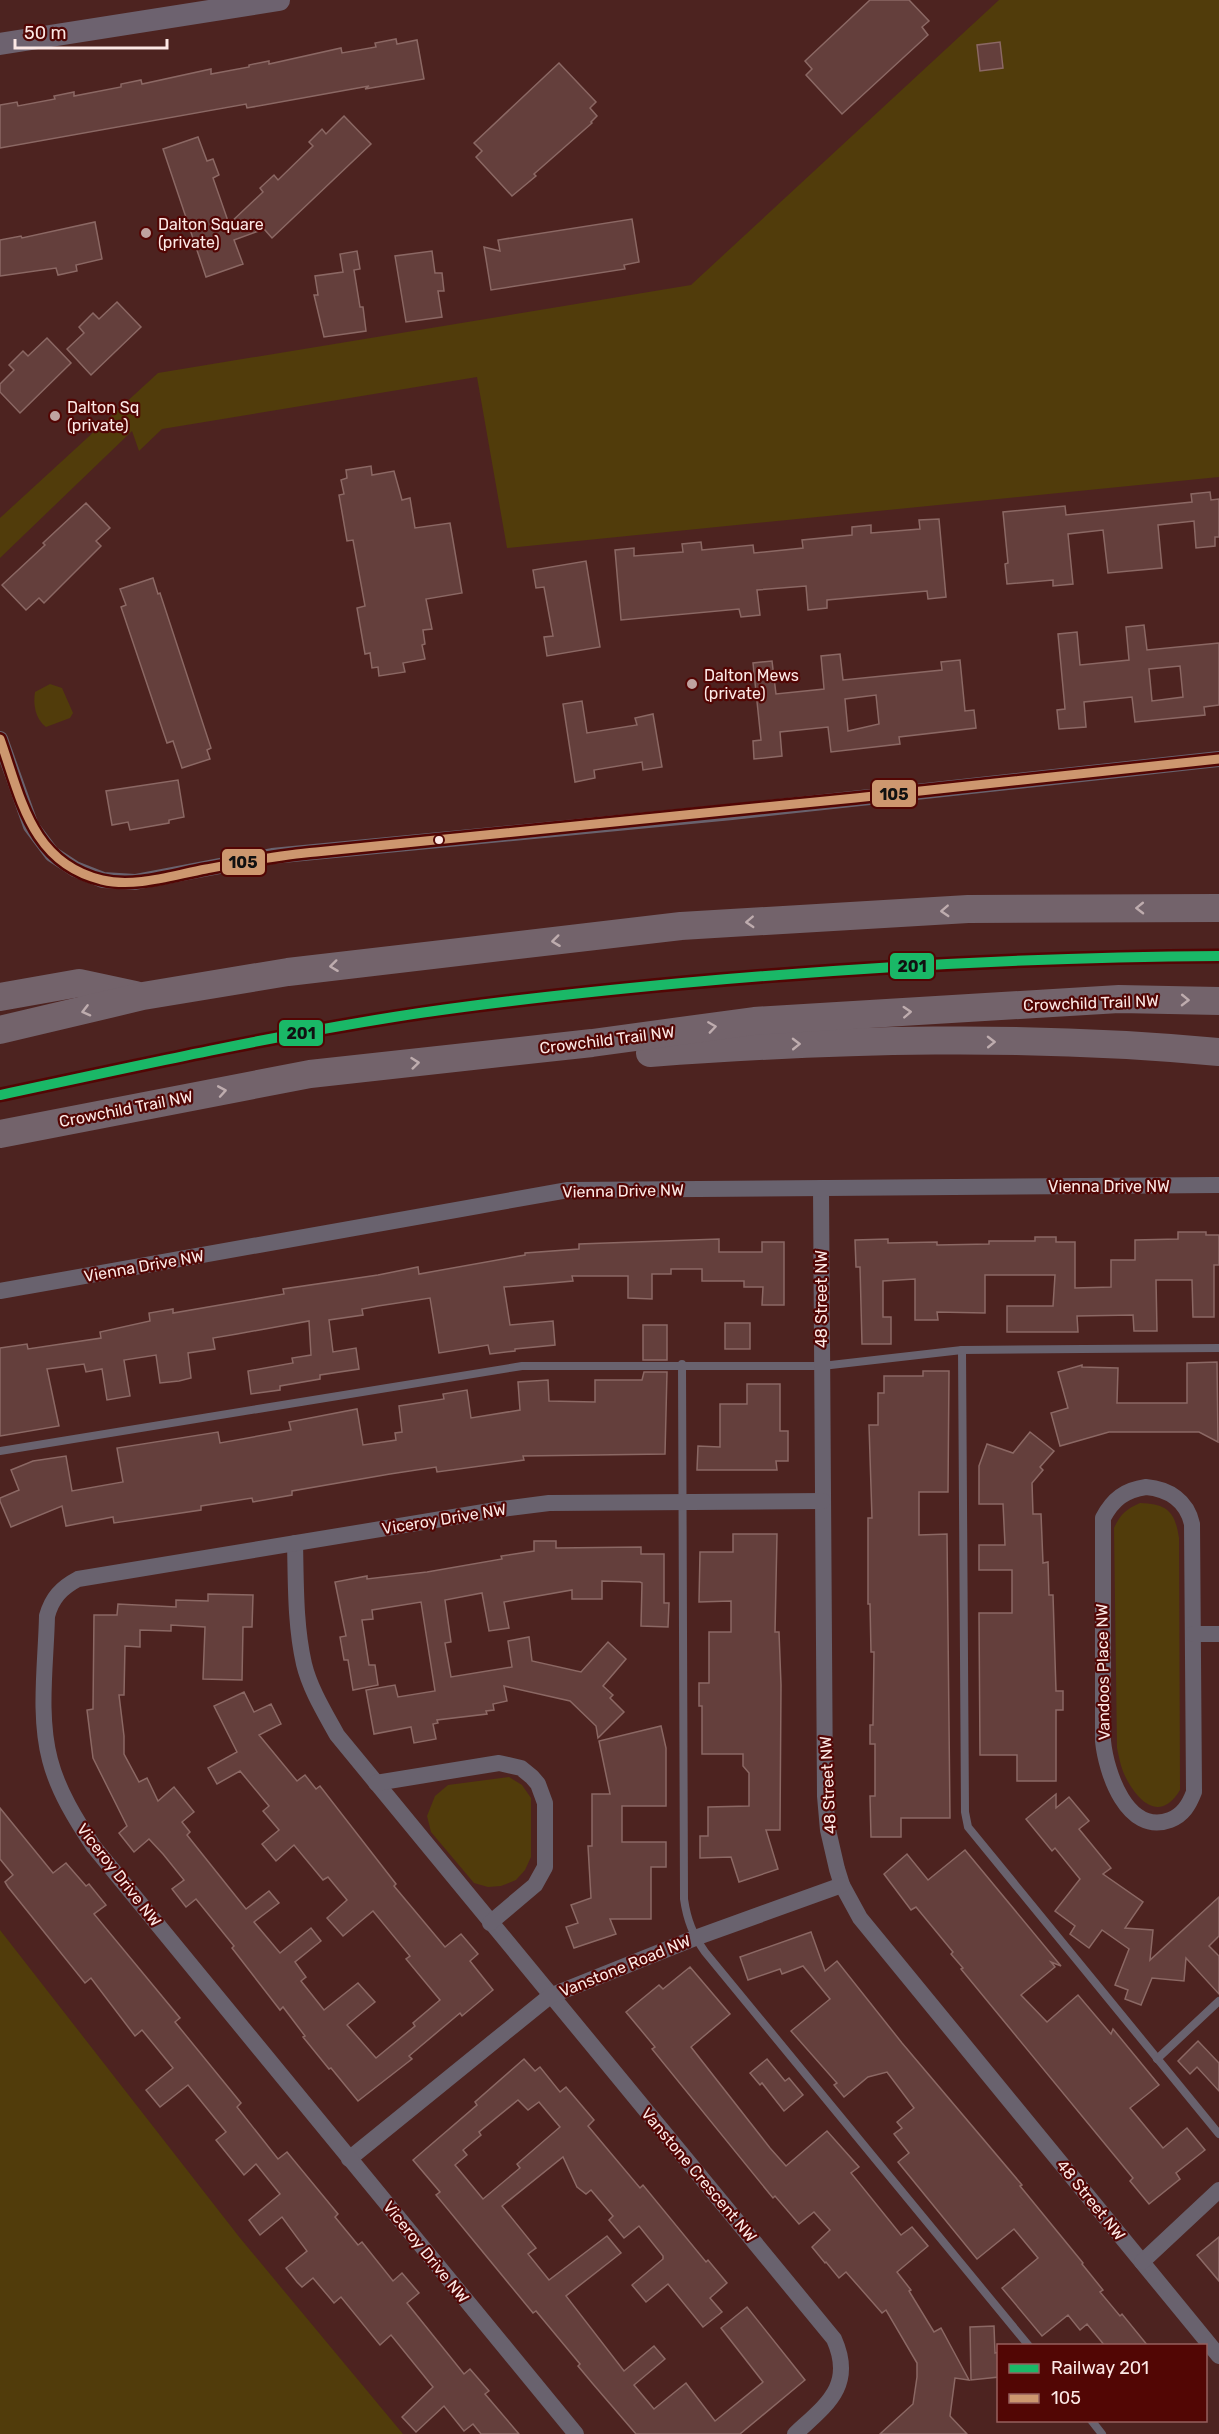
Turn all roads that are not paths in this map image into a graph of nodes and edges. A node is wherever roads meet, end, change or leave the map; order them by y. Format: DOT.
graph roads {
  1 [pos="279,0"];
  2 [pos="0,44"];
  3 [pos="0,740"];
  4 [pos="1219,759"];
  5 [pos="1219,887"];
  6 [pos="1178,907"];
  7 [pos="1219,908"];
  8 [pos="143,996"];
  9 [pos="0,997"];
  10 [pos="1219,1001"];
  11 [pos="0,1030"];
  12 [pos="592,1043"];
  13 [pos="1219,1052"];
  14 [pos="0,1134"];
  15 [pos="1219,1185"];
  16 [pos="821,1188"];
  17 [pos="0,1291"];
  18 [pos="1219,1348"];
  19 [pos="962,1350"];
  20 [pos="682,1364"];
  21 [pos="822,1366"];
  22 [pos="0,1451"];
  23 [pos="823,1502"];
  24 [pos="683,1503"];
  25 [pos="295,1543"];
  26 [pos="1193,1634"];
  27 [pos="1219,1634"];
  28 [pos="376,1783"];
  29 [pos="842,1885"];
  30 [pos="490,1923"];
  31 [pos="695,1938"];
  32 [pos="550,1995"];
  33 [pos="1219,2001"];
  34 [pos="1157,2059"];
  35 [pos="1219,2134"];
  36 [pos="349,2159"];
  37 [pos="1219,2190"];
  38 [pos="1142,2262"];
  39 [pos="1027,2344"];
  40 [pos="1219,2356"];
  41 [pos="1092,2422"];
  42 [pos="576,2434"];
  43 [pos="795,2434"];
  44 [pos="1102,2434"];
  1 -- 2 [label="street"];
  3 -- 4 [label="street"];
  5 -- 6 [label="highway"];
  6 -- 7 [label="highway"];
  6 -- 8 [label="highway, one-way"];
  8 -- 9 [label="highway"];
  8 -- 11 [label="highway, one-way"];
  12 -- 10 [label="highway, Crowchild Trail NW, one-way"];
  12 -- 13 [label="highway, one-way"];
  14 -- 12 [label="highway, Crowchild Trail NW, one-way"];
  15 -- 16 [label="street, Vienna Drive NW"];
  16 -- 17 [label="street, Vienna Drive NW"];
  16 -- 21 [label="street, 48 Street NW"];
  18 -- 19 [label="lane"];
  19 -- 21 [label="lane"];
  19 -- 34 [label="lane"];
  20 -- 21 [label="lane"];
  20 -- 22 [label="lane"];
  20 -- 24 [label="lane"];
  21 -- 23 [label="street, 48 Street NW"];
  23 -- 24 [label="street, Viceroy Drive NW"];
  23 -- 29 [label="street, 48 Street NW"];
  24 -- 25 [label="street, Viceroy Drive NW"];
  24 -- 31 [label="lane"];
  25 -- 28 [label="street, Vanstone Crescent NW"];
  25 -- 36 [label="street, Viceroy Drive NW"];
  26 -- 26 [label="street, Vandoos Place NW"];
  26 -- 27 [label="street"];
  28 -- 30 [label="street, Vanstone Crescent NW"];
  28 -- 30 [label="street"];
  29 -- 31 [label="street, Vanstone Road NW"];
  29 -- 38 [label="street, 48 Street NW"];
  30 -- 32 [label="street, Vanstone Crescent NW"];
  31 -- 32 [label="street, Vanstone Road NW"];
  31 -- 39 [label="lane"];
  32 -- 36 [label="street, Vanstone Road NW"];
  32 -- 43 [label="street, Vanstone Crescent NW"];
  33 -- 34 [label="lane"];
  34 -- 35 [label="lane"];
  36 -- 42 [label="street, Viceroy Drive NW"];
  37 -- 38 [label="street"];
  38 -- 40 [label="street, 48 Street NW"];
  41 -- 44 [label="lane"];
}
